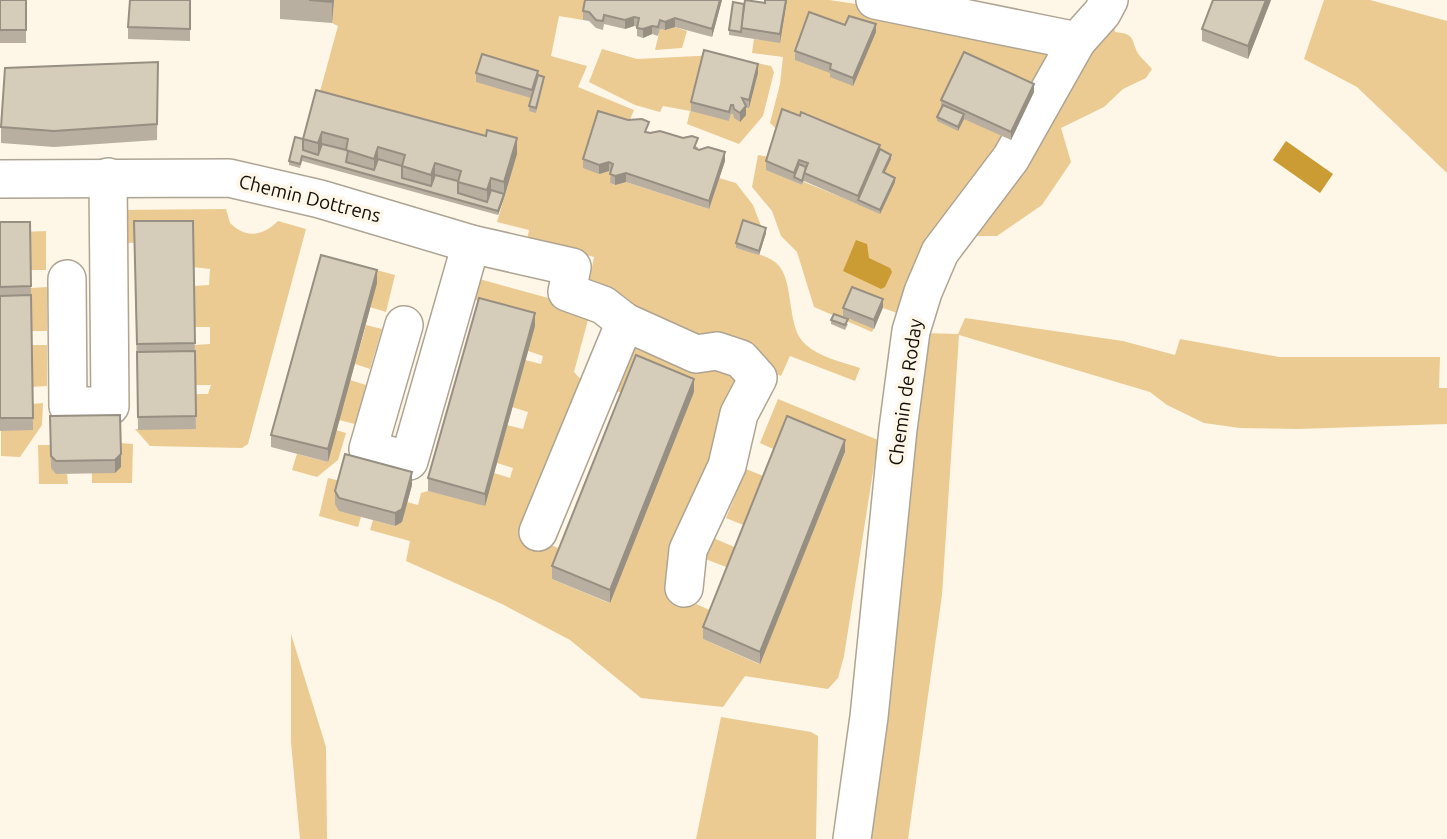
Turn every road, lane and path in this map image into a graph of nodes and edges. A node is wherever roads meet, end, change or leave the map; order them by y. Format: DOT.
graph roads {
  1 [pos="875,0"];
  2 [pos="1109,0"];
  3 [pos="1077,41"];
  4 [pos="108,177"];
  5 [pos="0,179"];
  6 [pos="485,246"];
  7 [pos="67,279"];
  8 [pos="625,322"];
  9 [pos="404,325"];
  10 [pos="538,532"];
  11 [pos="684,588"];
  12 [pos="852,839"];
  1 -- 3 [label="street"];
  2 -- 3 [label="street, Chemin de Roday"];
  3 -- 12 [label="street, Chemin de Roday"];
  4 -- 5 [label="street, Chemin Dottrens"];
  4 -- 6 [label="street, Chemin Dottrens"];
  4 -- 7 [label="street"];
  6 -- 8 [label="street, Chemin Dottrens"];
  6 -- 9 [label="street"];
  8 -- 10 [label="street"];
  8 -- 11 [label="street"];
}
